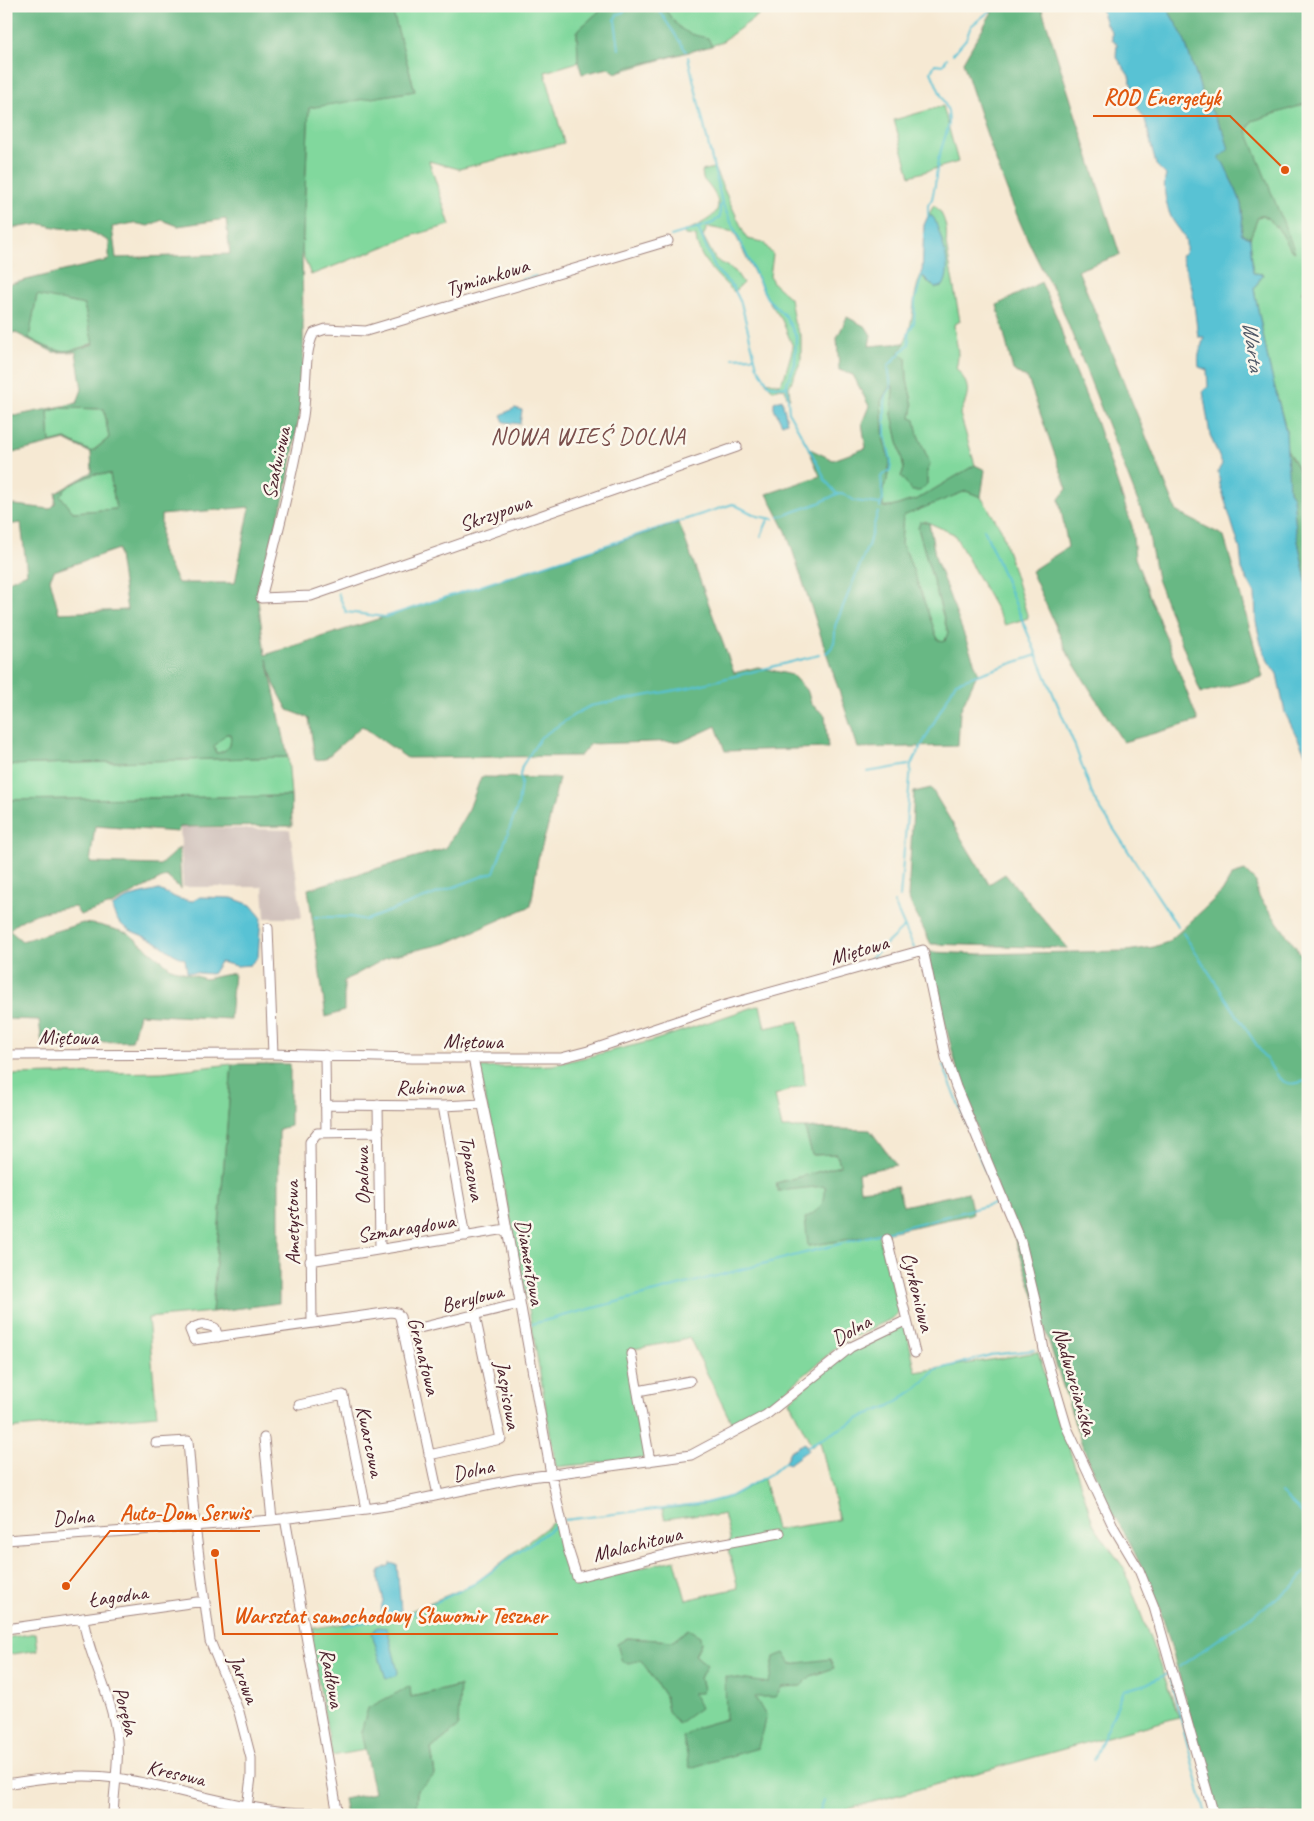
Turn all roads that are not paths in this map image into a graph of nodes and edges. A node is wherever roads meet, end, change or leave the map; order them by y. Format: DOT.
graph roads {
  1 [pos="668,240"];
  2 [pos="314,333"];
  3 [pos="737,447"];
  4 [pos="262,598"];
  5 [pos="268,928"];
  6 [pos="923,950"];
  7 [pos="273,1054"];
  8 [pos="6,1055"];
  9 [pos="324,1055"];
  10 [pos="473,1058"];
  11 [pos="482,1104"];
  12 [pos="325,1105"];
  13 [pos="378,1106"];
  14 [pos="443,1106"];
  15 [pos="326,1132"];
  16 [pos="379,1132"];
  17 [pos="506,1229"];
  18 [pos="466,1236"];
  19 [pos="887,1240"];
  20 [pos="380,1250"];
  21 [pos="310,1261"];
  22 [pos="519,1304"];
  23 [pos="475,1316"];
  24 [pos="907,1320"];
  25 [pos="312,1323"];
  26 [pos="403,1332"];
  27 [pos="218,1337"];
  28 [pos="915,1353"];
  29 [pos="631,1354"];
  30 [pos="690,1381"];
  31 [pos="638,1391"];
  32 [pos="299,1404"];
  33 [pos="264,1438"];
  34 [pos="156,1443"];
  35 [pos="429,1455"];
  36 [pos="650,1461"];
  37 [pos="551,1474"];
  38 [pos="438,1495"];
  39 [pos="366,1509"];
  40 [pos="285,1518"];
  41 [pos="272,1520"];
  42 [pos="195,1526"];
  43 [pos="780,1533"];
  44 [pos="6,1540"];
  45 [pos="204,1601"];
  46 [pos="83,1618"];
  47 [pos="6,1630"];
  48 [pos="115,1778"];
  49 [pos="6,1784"];
  50 [pos="247,1811"];
  51 [pos="338,1813"];
  52 [pos="112,1815"];
  53 [pos="1214,1815"];
  1 -- 2 [label="street, Tymiankowa"];
  2 -- 4 [label="street, Szałwiowa"];
  3 -- 4 [label="street, Skrzypowa"];
  5 -- 7 [label="street"];
  6 -- 10 [label="street, Miętowa"];
  6 -- 53 [label="street, Nadwarciańska"];
  7 -- 8 [label="street, Miętowa"];
  7 -- 9 [label="street, Miętowa"];
  9 -- 10 [label="street, Miętowa"];
  9 -- 12 [label="street"];
  10 -- 11 [label="street, Diamentowa"];
  11 -- 14 [label="street, Rubinowa"];
  11 -- 17 [label="street, Diamentowa"];
  12 -- 13 [label="street, Rubinowa"];
  12 -- 15 [label="street"];
  13 -- 14 [label="street, Rubinowa"];
  13 -- 16 [label="street, Rubinowa"];
  14 -- 18 [label="street, Topazowa"];
  15 -- 16 [label="street"];
  15 -- 21 [label="street, Ametystowa"];
  16 -- 20 [label="street, Opalowa"];
  17 -- 18 [label="street, Szmaragdowa"];
  17 -- 22 [label="street, Diamentowa"];
  18 -- 20 [label="street, Szmaragdowa"];
  19 -- 24 [label="street, Cyrkoniowa"];
  20 -- 21 [label="street, Szmaragdowa"];
  21 -- 25 [label="street, Ametystowa"];
  22 -- 23 [label="street, Berylowa"];
  22 -- 37 [label="street, Diamentowa"];
  23 -- 26 [label="street, Berylowa"];
  23 -- 35 [label="street, Jaspisowa"];
  24 -- 28 [label="street, Cyrkoniowa"];
  24 -- 36 [label="street, Dolna"];
  25 -- 26 [label="street, Granatowa"];
  25 -- 27 [label="street, Granatowa"];
  26 -- 35 [label="street, Granatowa"];
  29 -- 31 [label="street"];
  30 -- 31 [label="street"];
  31 -- 36 [label="street"];
  32 -- 39 [label="street, Kwarcowa"];
  33 -- 41 [label="street"];
  34 -- 42 [label="street, Jarowa"];
  35 -- 38 [label="street, Granatowa"];
  36 -- 37 [label="street, Dolna"];
  37 -- 38 [label="street, Dolna"];
  37 -- 43 [label="street, Malachitowa"];
  38 -- 39 [label="street, Dolna"];
  39 -- 40 [label="street, Dolna"];
  40 -- 41 [label="street, Dolna"];
  40 -- 51 [label="street, Radłowa"];
  41 -- 42 [label="street, Dolna"];
  42 -- 44 [label="street, Dolna"];
  42 -- 45 [label="street, Jarowa"];
  45 -- 46 [label="street, Łagodna"];
  45 -- 50 [label="street, Jarowa"];
  46 -- 47 [label="street, Łagodna"];
  46 -- 48 [label="street, Poręba"];
  48 -- 49 [label="street, Kresowa"];
  48 -- 50 [label="street, Kresowa"];
  48 -- 52 [label="street, Poręba"];
  50 -- 51 [label="street, Kresowa"];
}
